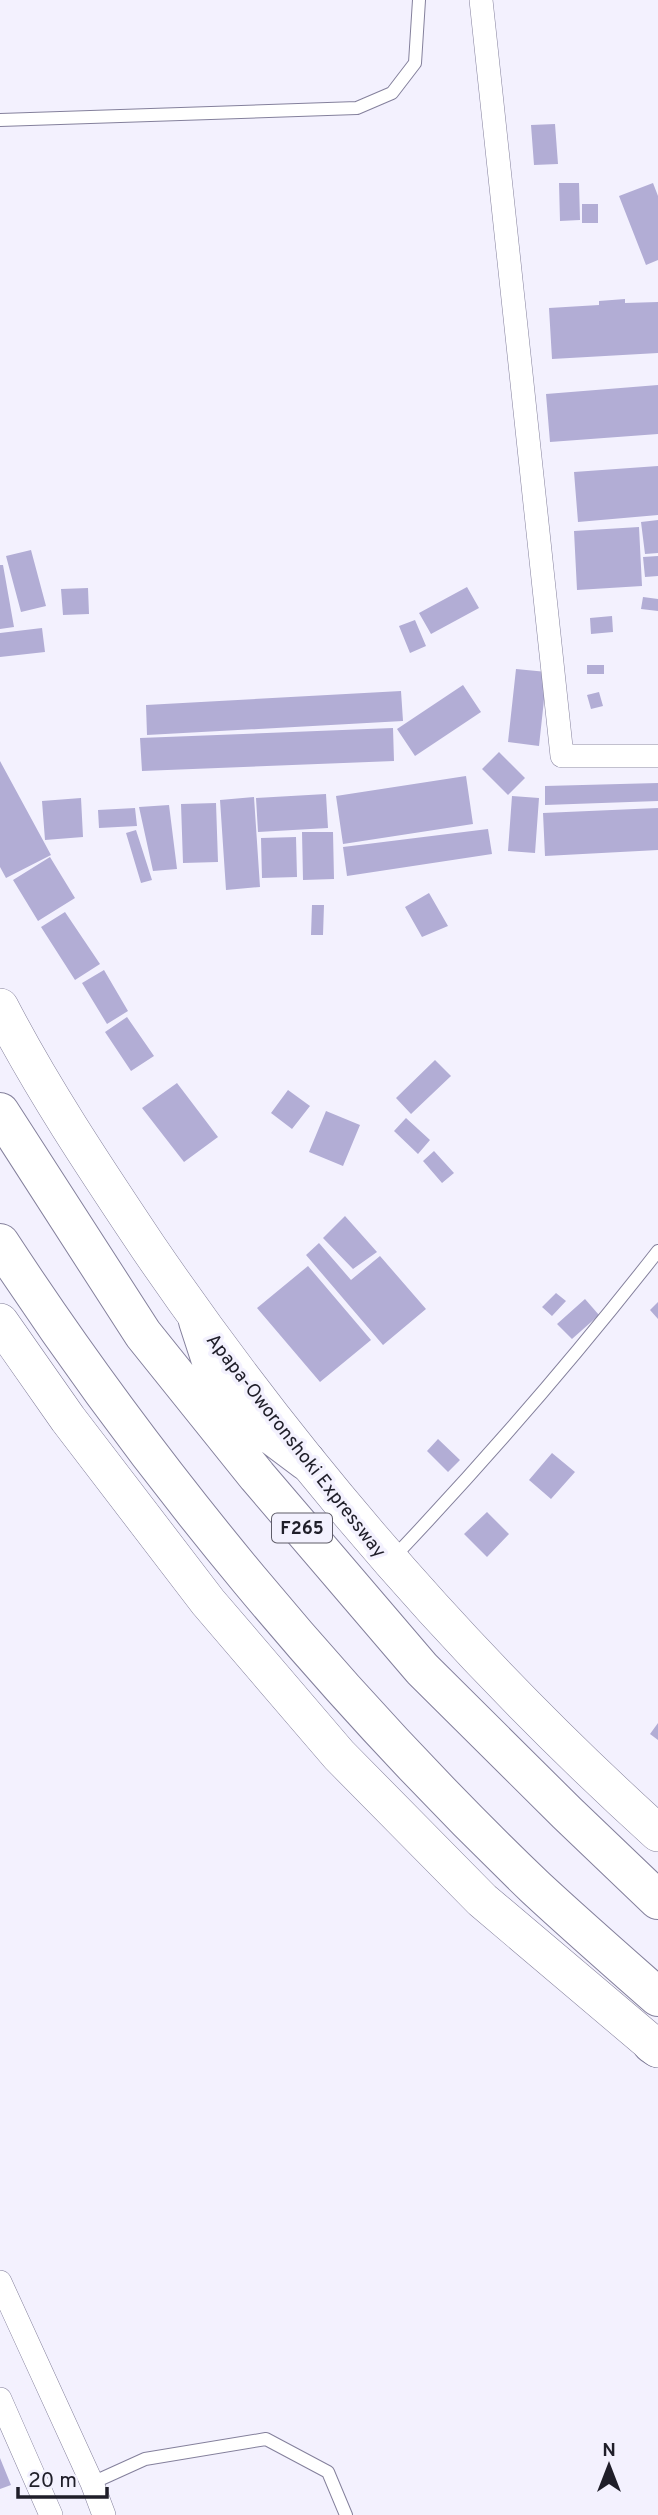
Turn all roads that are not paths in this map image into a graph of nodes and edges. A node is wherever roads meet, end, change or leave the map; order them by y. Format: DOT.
graph roads {
  1 [pos="419,0"];
  2 [pos="481,0"];
  3 [pos="0,120"];
  4 [pos="658,756"];
  5 [pos="0,1007"];
  6 [pos="0,1112"];
  7 [pos="0,1243"];
  8 [pos="658,1251"];
  9 [pos="198,1321"];
  10 [pos="0,1322"];
  11 [pos="144,1334"];
  12 [pos="222,1400"];
  13 [pos="306,1461"];
  14 [pos="257,1476"];
  15 [pos="390,1561"];
  16 [pos="658,1833"];
  17 [pos="658,1900"];
  18 [pos="658,1997"];
  19 [pos="656,2047"];
  20 [pos="0,2282"];
  21 [pos="0,2399"];
  22 [pos="92,2483"];
  23 [pos="51,2515"];
  24 [pos="104,2515"];
  25 [pos="346,2515"];
  1 -- 3 [label="lane"];
  2 -- 4 [label="street"];
  5 -- 9 [label="main road, Apapa-Oworonshoki Expressway"];
  6 -- 11 [label="highway, F265"];
  7 -- 18 [label="highway"];
  8 -- 15 [label="lane"];
  9 -- 12 [label="highway"];
  9 -- 13 [label="main road, Apapa-Oworonshoki Expressway"];
  10 -- 19 [label="main road"];
  11 -- 12 [label="highway"];
  11 -- 14 [label="highway, F265"];
  12 -- 13 [label="highway"];
  12 -- 14 [label="highway"];
  13 -- 15 [label="main road, Apapa-Oworonshoki Expressway"];
  14 -- 17 [label="highway, F265"];
  15 -- 16 [label="main road, Apapa-Oworonshoki Expressway"];
  20 -- 22 [label="street"];
  21 -- 23 [label="street"];
  22 -- 24 [label="street"];
  22 -- 25 [label="lane"];
}
